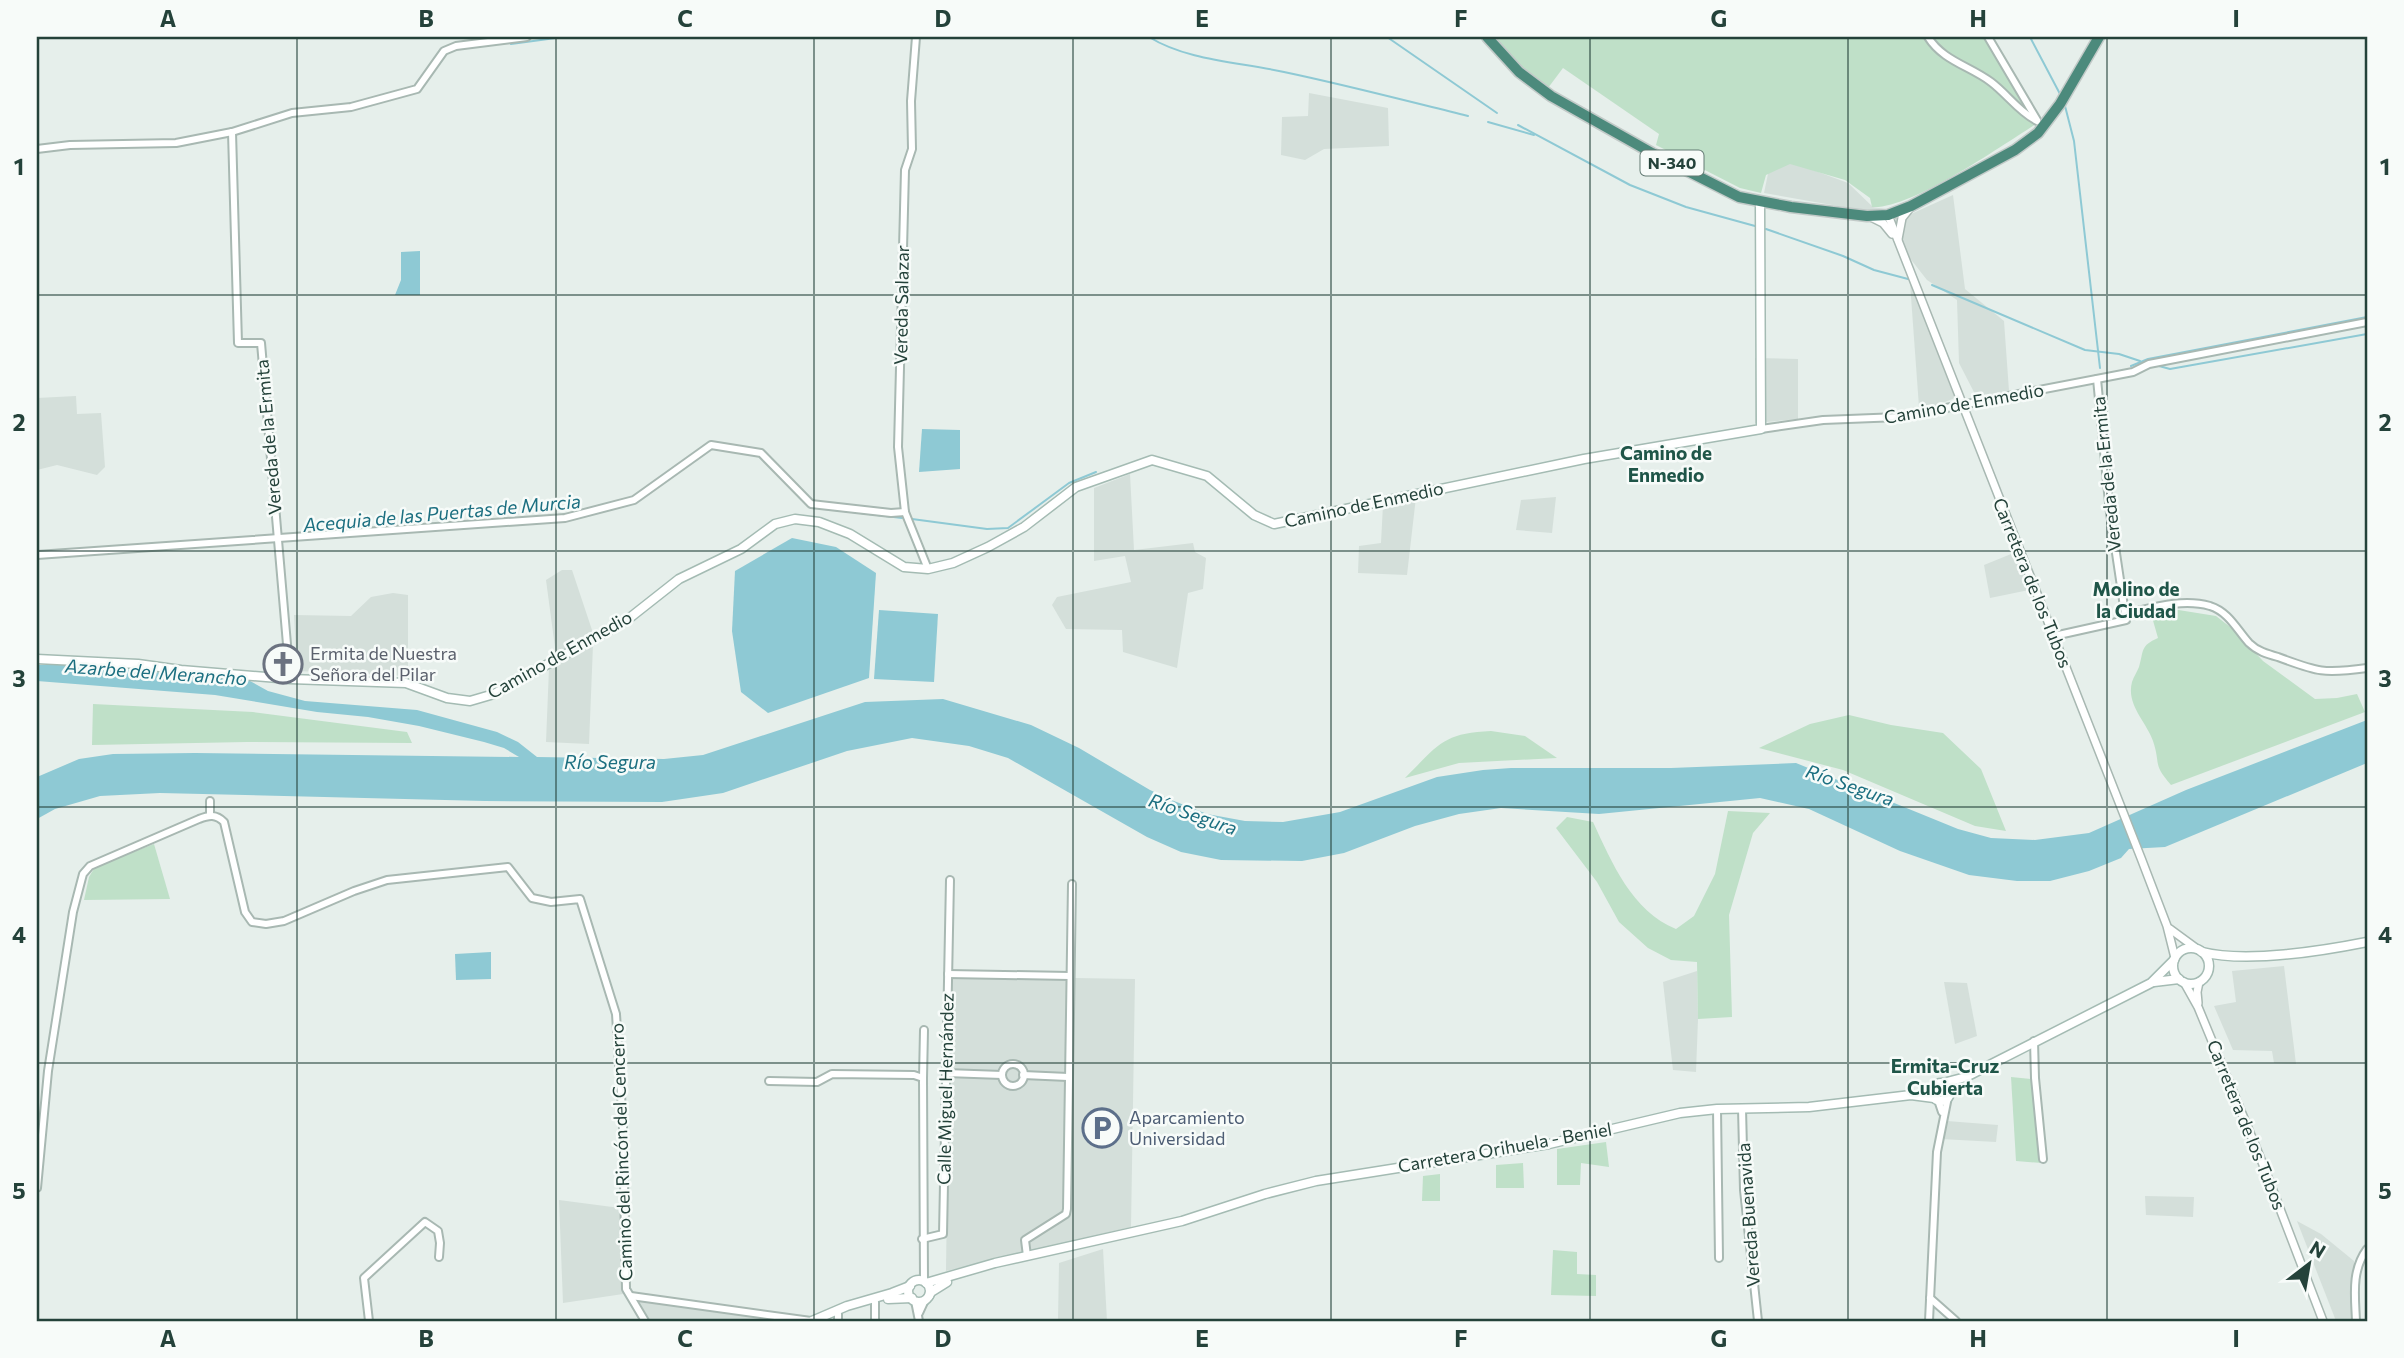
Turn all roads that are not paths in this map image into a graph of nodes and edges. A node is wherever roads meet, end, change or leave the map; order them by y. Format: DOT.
graph roads {
  1 [pos="527,37"];
  2 [pos="916,37"];
  3 [pos="1487,37"];
  4 [pos="1928,37"];
  5 [pos="1988,37"];
  6 [pos="2099,37"];
  7 [pos="2040,125"];
  8 [pos="232,132"];
  9 [pos="37,149"];
  10 [pos="1760,202"];
  11 [pos="1911,206"];
  12 [pos="1888,215"];
  13 [pos="1867,216"];
  14 [pos="1898,240"];
  15 [pos="2367,322"];
  16 [pos="2097,379"];
  17 [pos="1962,406"];
  18 [pos="1761,429"];
  19 [pos="905,512"];
  20 [pos="278,539"];
  21 [pos="37,555"];
  22 [pos="928,569"];
  23 [pos="2125,614"];
  24 [pos="2054,636"];
  25 [pos="37,659"];
  26 [pos="2367,667"];
  27 [pos="290,679"];
  28 [pos="210,801"];
  29 [pos="210,815"];
  30 [pos="950,880"];
  31 [pos="1072,884"];
  32 [pos="2167,926"];
  33 [pos="2367,942"];
  34 [pos="2201,952"];
  35 [pos="2237,957"];
  36 [pos="2175,959"];
  37 [pos="2207,973"];
  38 [pos="948,974"];
  39 [pos="1070,976"];
  40 [pos="2181,981"];
  41 [pos="2199,982"];
  42 [pos="2151,983"];
  43 [pos="2198,1007"];
  44 [pos="924,1031"];
  45 [pos="2035,1041"];
  46 [pos="946,1073"];
  47 [pos="1002,1075"];
  48 [pos="1023,1075"];
  49 [pos="1068,1077"];
  50 [pos="1966,1077"];
  51 [pos="923,1078"];
  52 [pos="769,1081"];
  53 [pos="1943,1083"];
  54 [pos="1933,1087"];
  55 [pos="1911,1095"];
  56 [pos="1949,1095"];
  57 [pos="1936,1099"];
  58 [pos="1742,1108"];
  59 [pos="1717,1109"];
  60 [pos="1943,1114"];
  61 [pos="2043,1159"];
  62 [pos="37,1188"];
  63 [pos="1146,1230"];
  64 [pos="922,1239"];
  65 [pos="2367,1250"];
  66 [pos="1027,1255"];
  67 [pos="439,1257"];
  68 [pos="1719,1258"];
  69 [pos="925,1282"];
  70 [pos="910,1286"];
  71 [pos="631,1296"];
  72 [pos="927,1298"];
  73 [pos="1930,1298"];
  74 [pos="913,1300"];
  75 [pos="875,1302"];
  76 [pos="838,1317"];
  77 [pos="919,1317"];
  78 [pos="794,1320"];
  79 [pos="369,1321"];
  80 [pos="645,1321"];
  81 [pos="812,1321"];
  82 [pos="822,1321"];
  83 [pos="876,1321"];
  84 [pos="1758,1321"];
  85 [pos="1929,1321"];
  86 [pos="1955,1321"];
  87 [pos="2323,1321"];
  88 [pos="2357,1321"];
  1 -- 8 [label="street"];
  2 -- 19 [label="street, Vereda Salazar"];
  3 -- 10 [label="highway, N-340"];
  4 -- 7 [label="street"];
  5 -- 7 [label="street"];
  6 -- 7 [label="highway, N-340"];
  7 -- 11 [label="highway, N-340"];
  8 -- 9 [label="street"];
  8 -- 20 [label="street, Vereda de la Ermita"];
  10 -- 13 [label="highway, N-340"];
  10 -- 18 [label="main road"];
  11 -- 12 [label="highway, N-340"];
  11 -- 14 [label="street"];
  12 -- 13 [label="highway, N-340"];
  12 -- 14 [label="street, Carretera de los Tubos"];
  13 -- 14 [label="street, Carretera de los Tubos"];
  14 -- 17 [label="street, Carretera de los Tubos"];
  15 -- 16 [label="street, Camino de Enmedio"];
  16 -- 17 [label="street, Camino de Enmedio"];
  16 -- 23 [label="street, Vereda de la Ermita"];
  17 -- 18 [label="street, Camino de Enmedio"];
  17 -- 24 [label="street, Carretera de los Tubos"];
  18 -- 22 [label="main road, Camino de Enmedio"];
  19 -- 20 [label="street"];
  19 -- 22 [label="street, Vereda Salazar"];
  20 -- 21 [label="street"];
  20 -- 27 [label="street, Vereda de la Ermita"];
  22 -- 27 [label="main road, Camino de Enmedio"];
  23 -- 24 [label="street"];
  23 -- 26 [label="street"];
  24 -- 32 [label="street, Carretera de los Tubos"];
  25 -- 27 [label="main road, Camino de Enmedio"];
  28 -- 29 [label="street"];
  29 -- 62 [label="street"];
  29 -- 71 [label="street, Camino del Rincón del Cencerro"];
  30 -- 38 [label="street, Calle Miguel Hernández"];
  31 -- 39 [label="street"];
  32 -- 34 [label="street"];
  32 -- 36 [label="street, Carretera de los Tubos"];
  33 -- 35 [label="main road"];
  34 -- 35 [label="main road"];
  34 -- 36 [label="main road"];
  34 -- 37 [label="main road"];
  35 -- 37 [label="main road"];
  36 -- 40 [label="main road"];
  36 -- 42 [label="main road"];
  37 -- 41 [label="main road"];
  38 -- 39 [label="street"];
  38 -- 46 [label="street, Calle Miguel Hernández"];
  39 -- 49 [label="street"];
  40 -- 41 [label="main road"];
  40 -- 42 [label="main road"];
  40 -- 43 [label="street, Carretera de los Tubos"];
  41 -- 43 [label="street, Carretera de los Tubos"];
  42 -- 45 [label="main road"];
  43 -- 87 [label="street, Carretera de los Tubos"];
  44 -- 51 [label="street"];
  45 -- 50 [label="main road"];
  45 -- 61 [label="street"];
  46 -- 47 [label="street"];
  46 -- 64 [label="street, Calle Miguel Hernández"];
  47 -- 48 [label="street"];
  47 -- 48 [label="street"];
  48 -- 49 [label="street"];
  49 -- 66 [label="street"];
  50 -- 53 [label="main road"];
  50 -- 56 [label="main road"];
  51 -- 52 [label="street"];
  51 -- 64 [label="street"];
  53 -- 54 [label="main road"];
  53 -- 56 [label="main road"];
  54 -- 55 [label="main road, Carretera Orihuela - Beniel"];
  54 -- 57 [label="main road"];
  55 -- 57 [label="main road, Carretera Orihuela - Beniel"];
  55 -- 58 [label="main road, Carretera Orihuela - Beniel"];
  56 -- 57 [label="main road"];
  56 -- 60 [label="street"];
  57 -- 60 [label="street"];
  58 -- 59 [label="main road, Carretera Orihuela - Beniel"];
  58 -- 84 [label="street, Vereda Buenavida"];
  59 -- 63 [label="main road, Carretera Orihuela - Beniel"];
  59 -- 68 [label="street"];
  60 -- 73 [label="street"];
  63 -- 66 [label="main road, Carretera Orihuela - Beniel"];
  63 -- 72 [label="main road, Carretera Orihuela - Beniel"];
  64 -- 69 [label="street"];
  65 -- 88 [label="street"];
  66 -- 69 [label="main road, Carretera Orihuela - Beniel"];
  67 -- 79 [label="street"];
  69 -- 70 [label="main road"];
  69 -- 72 [label="main road"];
  70 -- 74 [label="main road"];
  70 -- 81 [label="main road"];
  71 -- 78 [label="street"];
  71 -- 80 [label="street, Camino del Rincón del Cencerro"];
  72 -- 74 [label="main road"];
  72 -- 77 [label="street"];
  73 -- 85 [label="street"];
  73 -- 86 [label="street"];
  74 -- 75 [label="main road"];
  74 -- 77 [label="street"];
  75 -- 76 [label="main road"];
  75 -- 83 [label="street"];
  76 -- 82 [label="main road"];
  78 -- 81 [label="street"];
}
